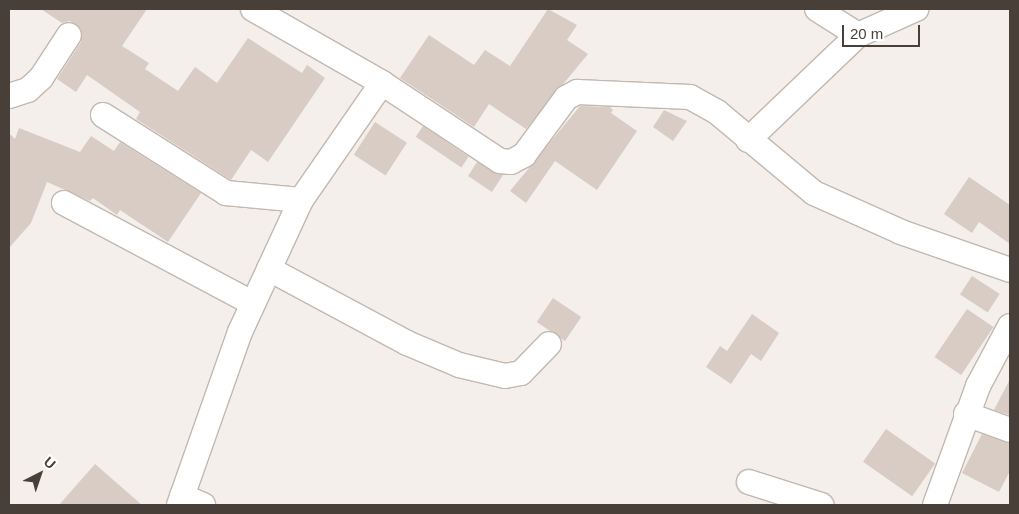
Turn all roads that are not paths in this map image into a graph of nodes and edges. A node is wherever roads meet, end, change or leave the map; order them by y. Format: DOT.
graph roads {
  1 [pos="253,9"];
  2 [pos="817,9"];
  3 [pos="916,9"];
  4 [pos="69,35"];
  5 [pos="858,35"];
  6 [pos="382,83"];
  7 [pos="9,96"];
  8 [pos="103,115"];
  9 [pos="748,140"];
  10 [pos="302,200"];
  11 [pos="64,203"];
  12 [pos="269,269"];
  13 [pos="1010,270"];
  14 [pos="252,303"];
  15 [pos="1010,326"];
  16 [pos="549,344"];
  17 [pos="966,414"];
  18 [pos="1010,430"];
  19 [pos="749,482"];
  20 [pos="188,502"];
  21 [pos="820,505"];
  22 [pos="935,505"];
  1 -- 6 [label="street"];
  2 -- 5 [label="street"];
  3 -- 5 [label="street"];
  4 -- 7 [label="street"];
  5 -- 9 [label="street"];
  6 -- 9 [label="street"];
  6 -- 10 [label="street"];
  8 -- 10 [label="street"];
  9 -- 13 [label="street"];
  10 -- 12 [label="street"];
  11 -- 14 [label="street"];
  12 -- 14 [label="street"];
  12 -- 16 [label="street"];
  14 -- 20 [label="street"];
  15 -- 17 [label="street"];
  17 -- 18 [label="street"];
  17 -- 22 [label="street"];
  19 -- 21 [label="street"];
}
